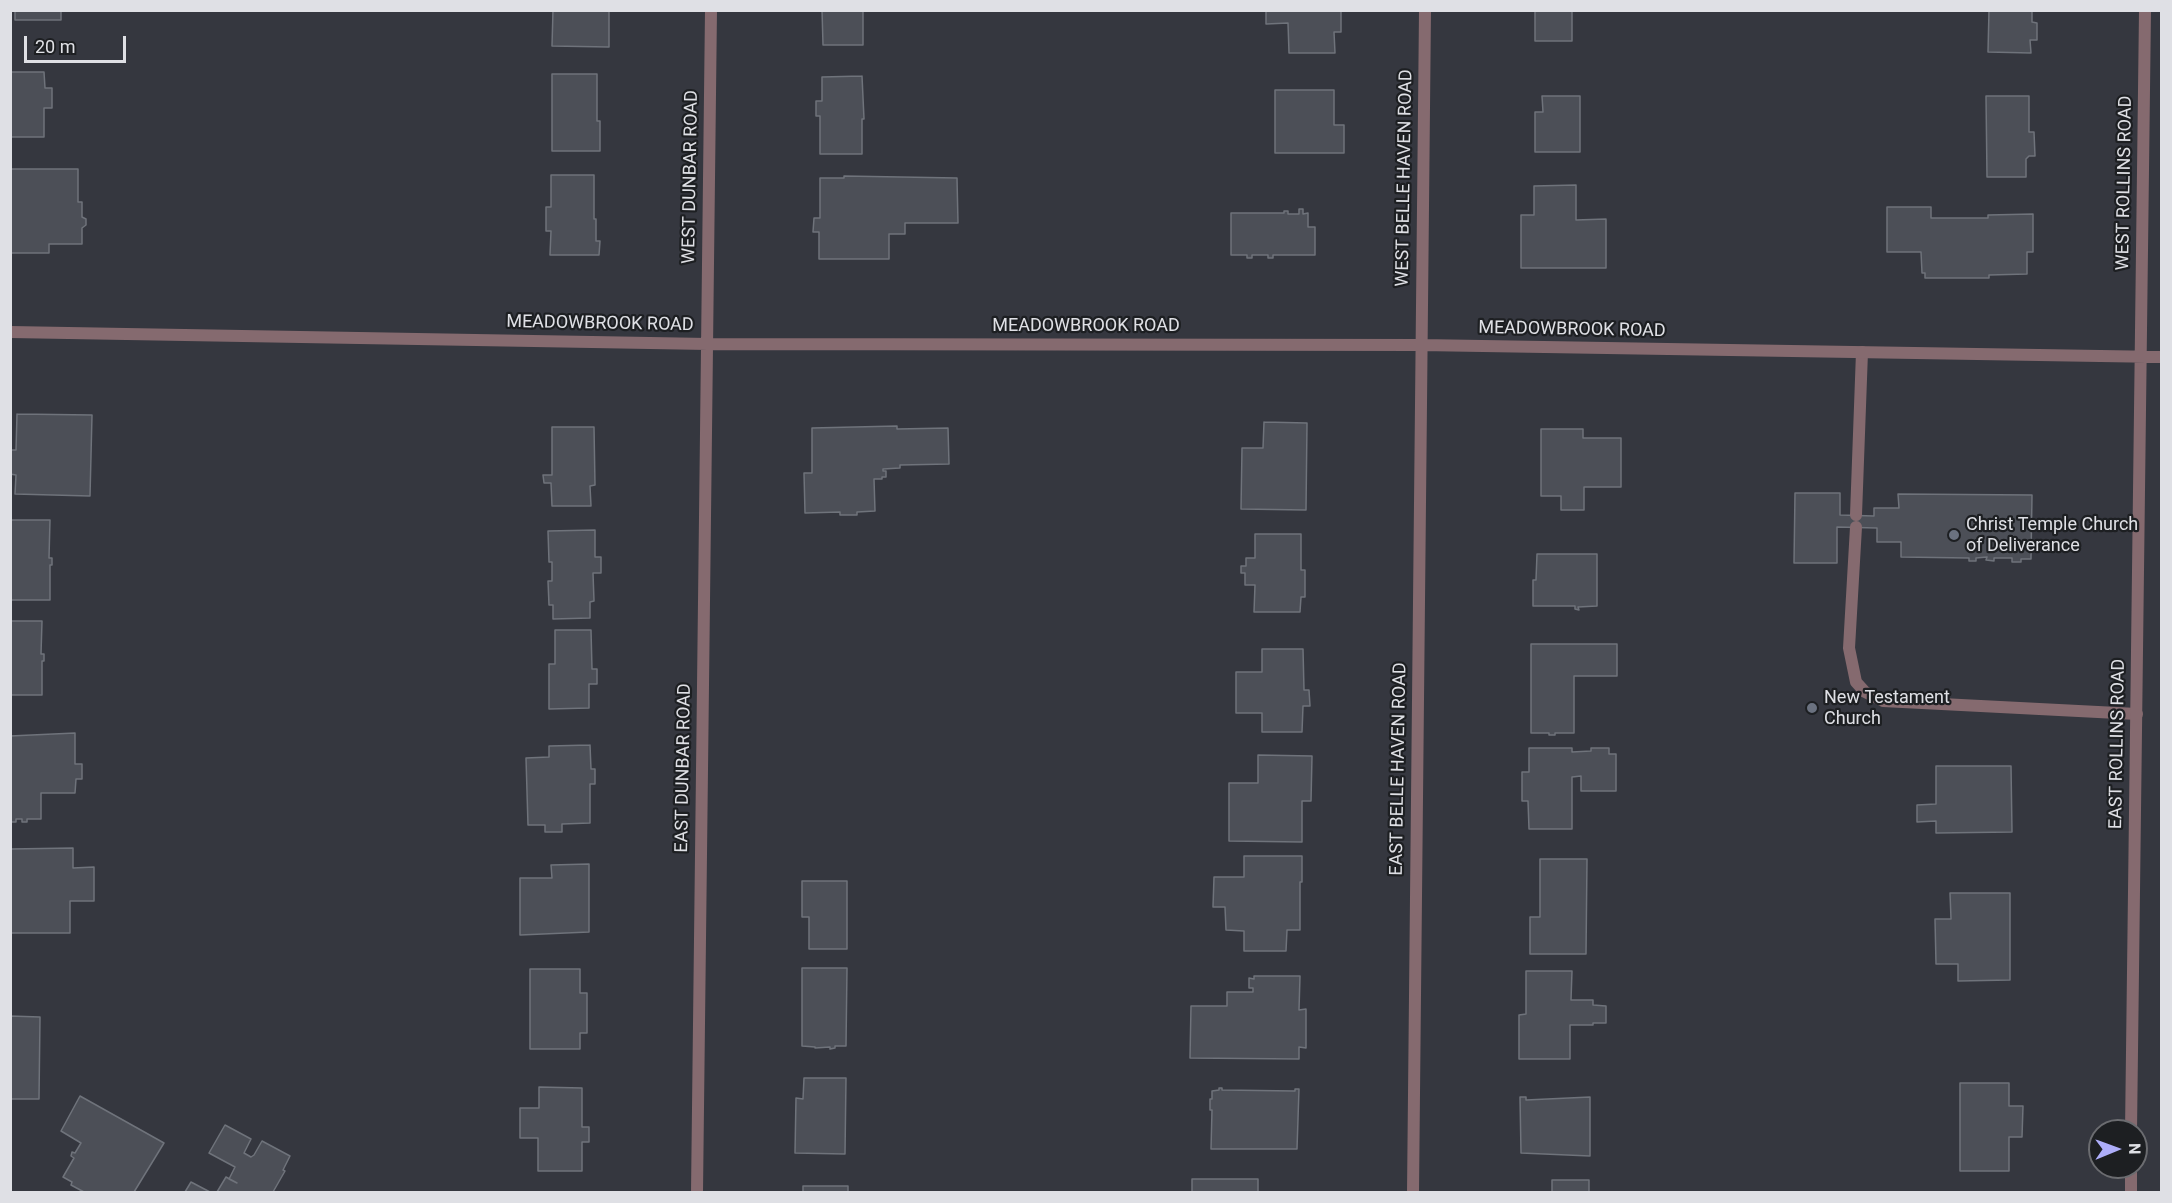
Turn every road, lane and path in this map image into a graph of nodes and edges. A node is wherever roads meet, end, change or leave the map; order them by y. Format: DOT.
graph roads {
  1 [pos="711,10"];
  2 [pos="1425,10"];
  3 [pos="2145,10"];
  4 [pos="10,332"];
  5 [pos="708,344"];
  6 [pos="1421,345"];
  7 [pos="1862,352"];
  8 [pos="2140,357"];
  9 [pos="2162,357"];
  10 [pos="2137,714"];
  11 [pos="2131,1119"];
  12 [pos="697,1192"];
  13 [pos="1413,1192"];
  1 -- 5 [label="street, WEST DUNBAR ROAD"];
  2 -- 6 [label="street, WEST BELLE HAVEN ROAD"];
  3 -- 8 [label="street, WEST ROLLINS ROAD"];
  4 -- 5 [label="street, MEADOWBROOK ROAD"];
  5 -- 6 [label="street, MEADOWBROOK ROAD"];
  5 -- 12 [label="street, EAST DUNBAR ROAD"];
  6 -- 7 [label="street, MEADOWBROOK ROAD"];
  6 -- 13 [label="street, EAST BELLE HAVEN ROAD"];
  7 -- 8 [label="street, MEADOWBROOK ROAD"];
  7 -- 10 [label="street"];
  8 -- 9 [label="street, MEADOWBROOK ROAD"];
  8 -- 10 [label="street, EAST ROLLINS ROAD"];
  10 -- 11 [label="street, EAST ROLLINS ROAD"];
}
